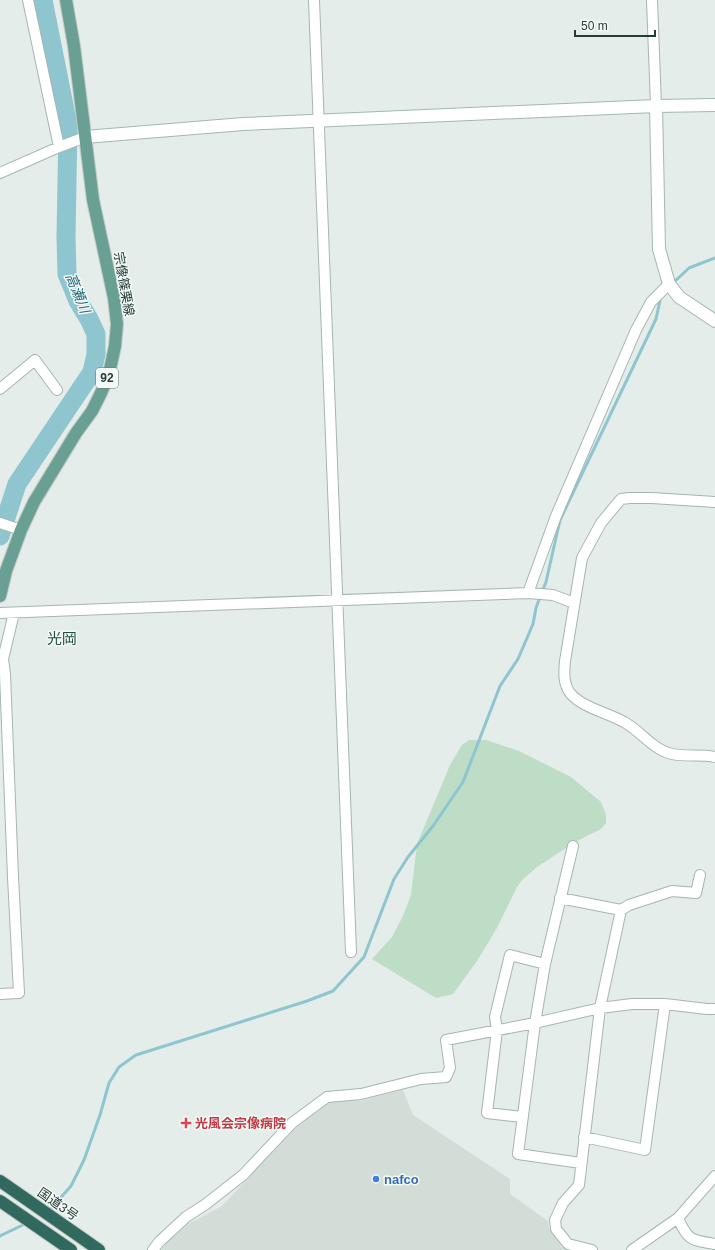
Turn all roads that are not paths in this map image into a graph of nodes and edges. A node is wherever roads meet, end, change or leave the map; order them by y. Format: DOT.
graph roads {
  1 [pos="28,0"];
  2 [pos="66,0"];
  3 [pos="314,0"];
  4 [pos="652,0"];
  5 [pos="715,105"];
  6 [pos="656,106"];
  7 [pos="318,121"];
  8 [pos="81,139"];
  9 [pos="61,146"];
  10 [pos="0,173"];
  11 [pos="669,284"];
  12 [pos="715,321"];
  13 [pos="0,388"];
  14 [pos="57,390"];
  15 [pos="715,502"];
  16 [pos="0,523"];
  17 [pos="21,530"];
  18 [pos="528,593"];
  19 [pos="0,596"];
  20 [pos="338,601"];
  21 [pos="574,603"];
  22 [pos="14,612"];
  23 [pos="0,613"];
  24 [pos="715,757"];
  25 [pos="573,846"];
  26 [pos="700,875"];
  27 [pos="560,898"];
  28 [pos="621,910"];
  29 [pos="351,952"];
  30 [pos="545,964"];
  31 [pos="0,994"];
  32 [pos="665,1004"];
  33 [pos="600,1008"];
  34 [pos="715,1009"];
  35 [pos="535,1023"];
  36 [pos="496,1030"];
  37 [pos="522,1117"];
  38 [pos="584,1137"];
  39 [pos="581,1163"];
  40 [pos="715,1176"];
  41 [pos="0,1181"];
  42 [pos="0,1201"];
  43 [pos="678,1218"];
  44 [pos="715,1244"];
  45 [pos="71,1250"];
  46 [pos="99,1250"];
  47 [pos="153,1250"];
  48 [pos="592,1250"];
  49 [pos="632,1250"];
  1 -- 9 [label="street"];
  2 -- 8 [label="main road, 宗像篠栗線 / 92"];
  3 -- 7 [label="street"];
  4 -- 6 [label="street"];
  5 -- 6 [label="street"];
  6 -- 7 [label="street"];
  6 -- 11 [label="street"];
  7 -- 8 [label="street"];
  7 -- 20 [label="street"];
  8 -- 9 [label="street"];
  8 -- 17 [label="main road, 宗像篠栗線 / 92"];
  9 -- 10 [label="street"];
  11 -- 12 [label="street"];
  11 -- 18 [label="street"];
  13 -- 14 [label="street"];
  15 -- 21 [label="street"];
  16 -- 17 [label="street"];
  17 -- 19 [label="main road, 宗像篠栗線 / 92"];
  18 -- 20 [label="street"];
  18 -- 21 [label="street"];
  20 -- 22 [label="street"];
  20 -- 29 [label="street"];
  21 -- 24 [label="street"];
  22 -- 23 [label="street"];
  22 -- 31 [label="street"];
  25 -- 27 [label="street"];
  26 -- 28 [label="street"];
  27 -- 28 [label="street"];
  27 -- 30 [label="street"];
  28 -- 33 [label="street"];
  30 -- 35 [label="street"];
  30 -- 36 [label="street"];
  32 -- 33 [label="street"];
  32 -- 34 [label="street"];
  32 -- 38 [label="street"];
  33 -- 35 [label="street"];
  33 -- 38 [label="street"];
  35 -- 36 [label="street"];
  35 -- 37 [label="street"];
  36 -- 37 [label="street"];
  36 -- 47 [label="street"];
  37 -- 39 [label="street"];
  38 -- 39 [label="street"];
  39 -- 48 [label="street"];
  40 -- 43 [label="street"];
  41 -- 46 [label="highway, 国道3号"];
  42 -- 45 [label="highway"];
  43 -- 44 [label="street"];
  43 -- 49 [label="street"];
}
